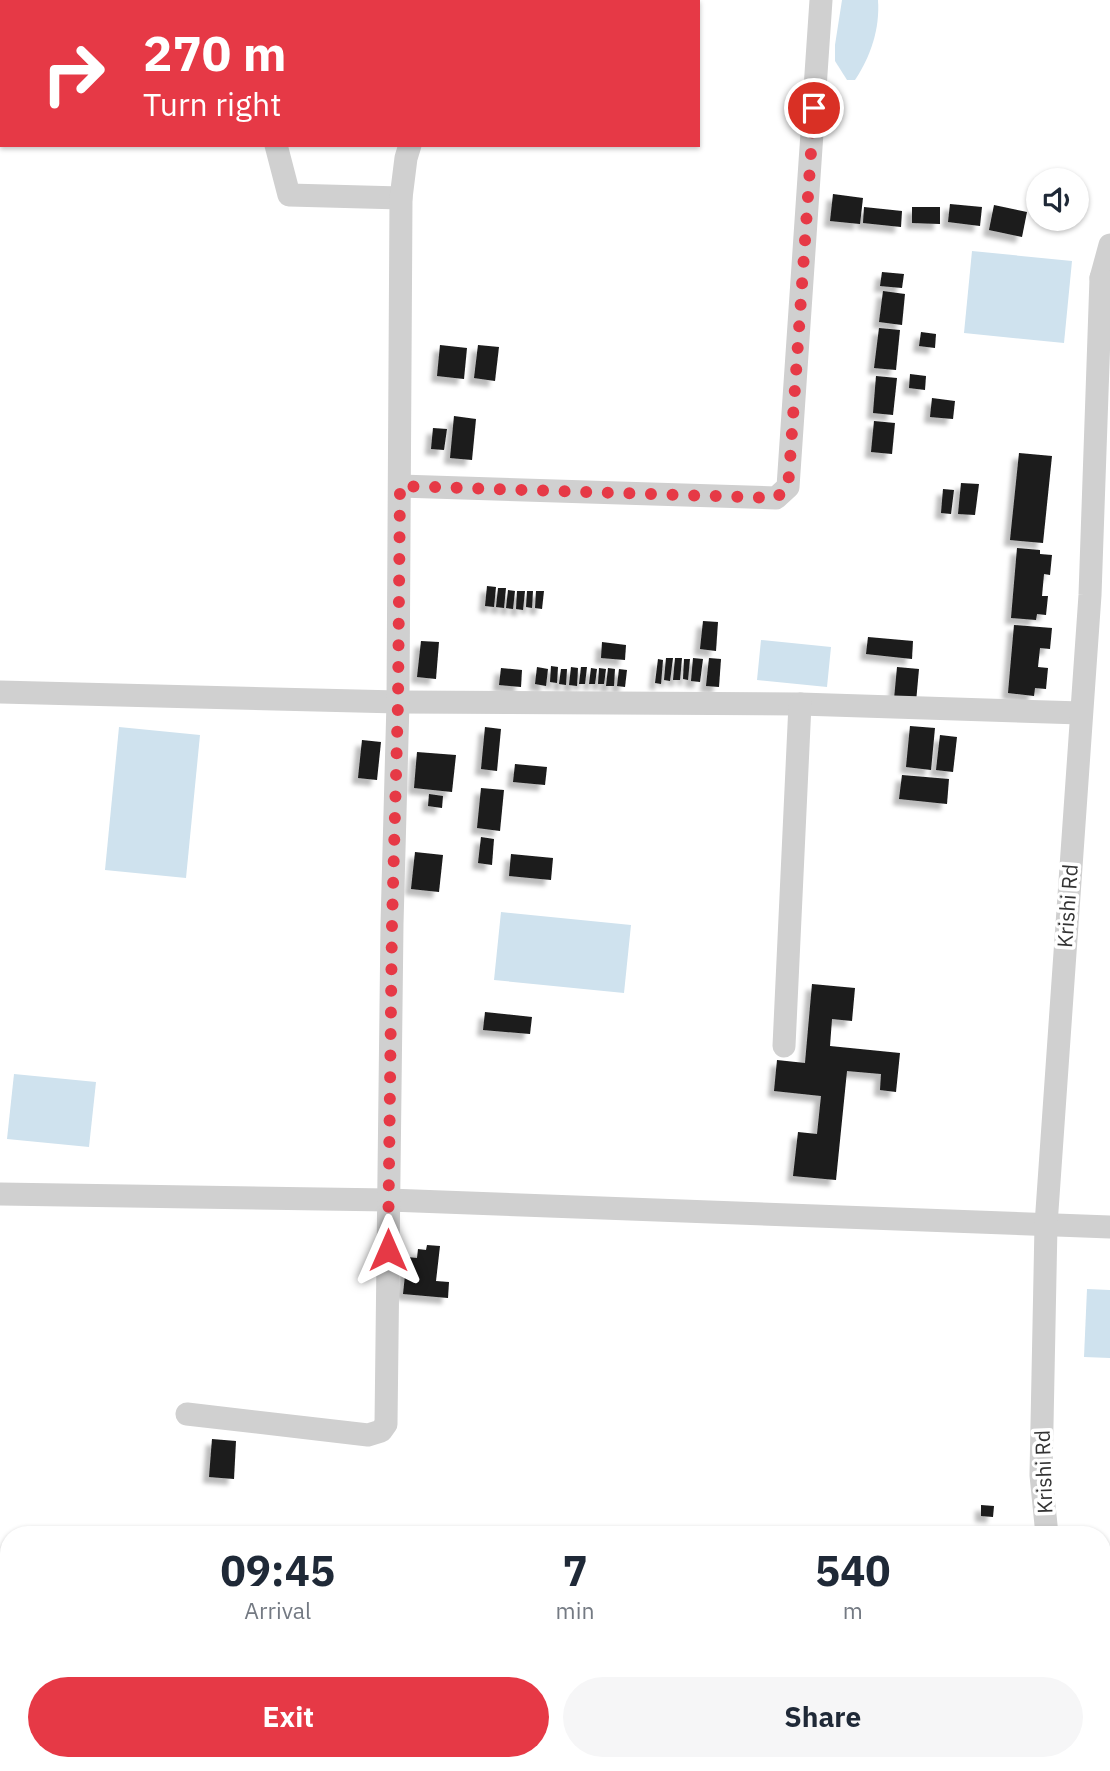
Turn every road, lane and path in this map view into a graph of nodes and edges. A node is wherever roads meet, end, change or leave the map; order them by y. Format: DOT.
graph roads {
  1 [pos="821,0"];
  2 [pos="277,147"];
  3 [pos="409,147"];
  4 [pos="401,198"];
  5 [pos="1110,245"];
  6 [pos="1106,278"];
  7 [pos="400,486"];
  8 [pos="1101,492"];
  9 [pos="1100,596"];
  10 [pos="0,692"];
  11 [pos="398,702"];
  12 [pos="800,704"];
  13 [pos="1081,713"];
  14 [pos="784,1046"];
  15 [pos="0,1194"];
  16 [pos="389,1200"];
  17 [pos="1046,1226"];
  18 [pos="1110,1227"];
  19 [pos="187,1414"];
  20 [pos="1045,1526"];
  1 -- 7 [label="street"];
  2 -- 4 [label="street"];
  3 -- 4 [label="street"];
  4 -- 7 [label="street"];
  5 -- 6 [label="street, Krishi Rd"];
  6 -- 8 [label="street, Krishi Rd"];
  7 -- 11 [label="street"];
  8 -- 9 [label="street, Krishi Rd"];
  9 -- 13 [label="street, Krishi Rd"];
  10 -- 11 [label="street"];
  11 -- 12 [label="street"];
  11 -- 16 [label="street"];
  12 -- 13 [label="street"];
  12 -- 14 [label="street"];
  13 -- 17 [label="street, Krishi Rd"];
  15 -- 16 [label="street"];
  16 -- 17 [label="street"];
  16 -- 19 [label="street"];
  17 -- 18 [label="street"];
  17 -- 20 [label="street, Krishi Rd"];
}
